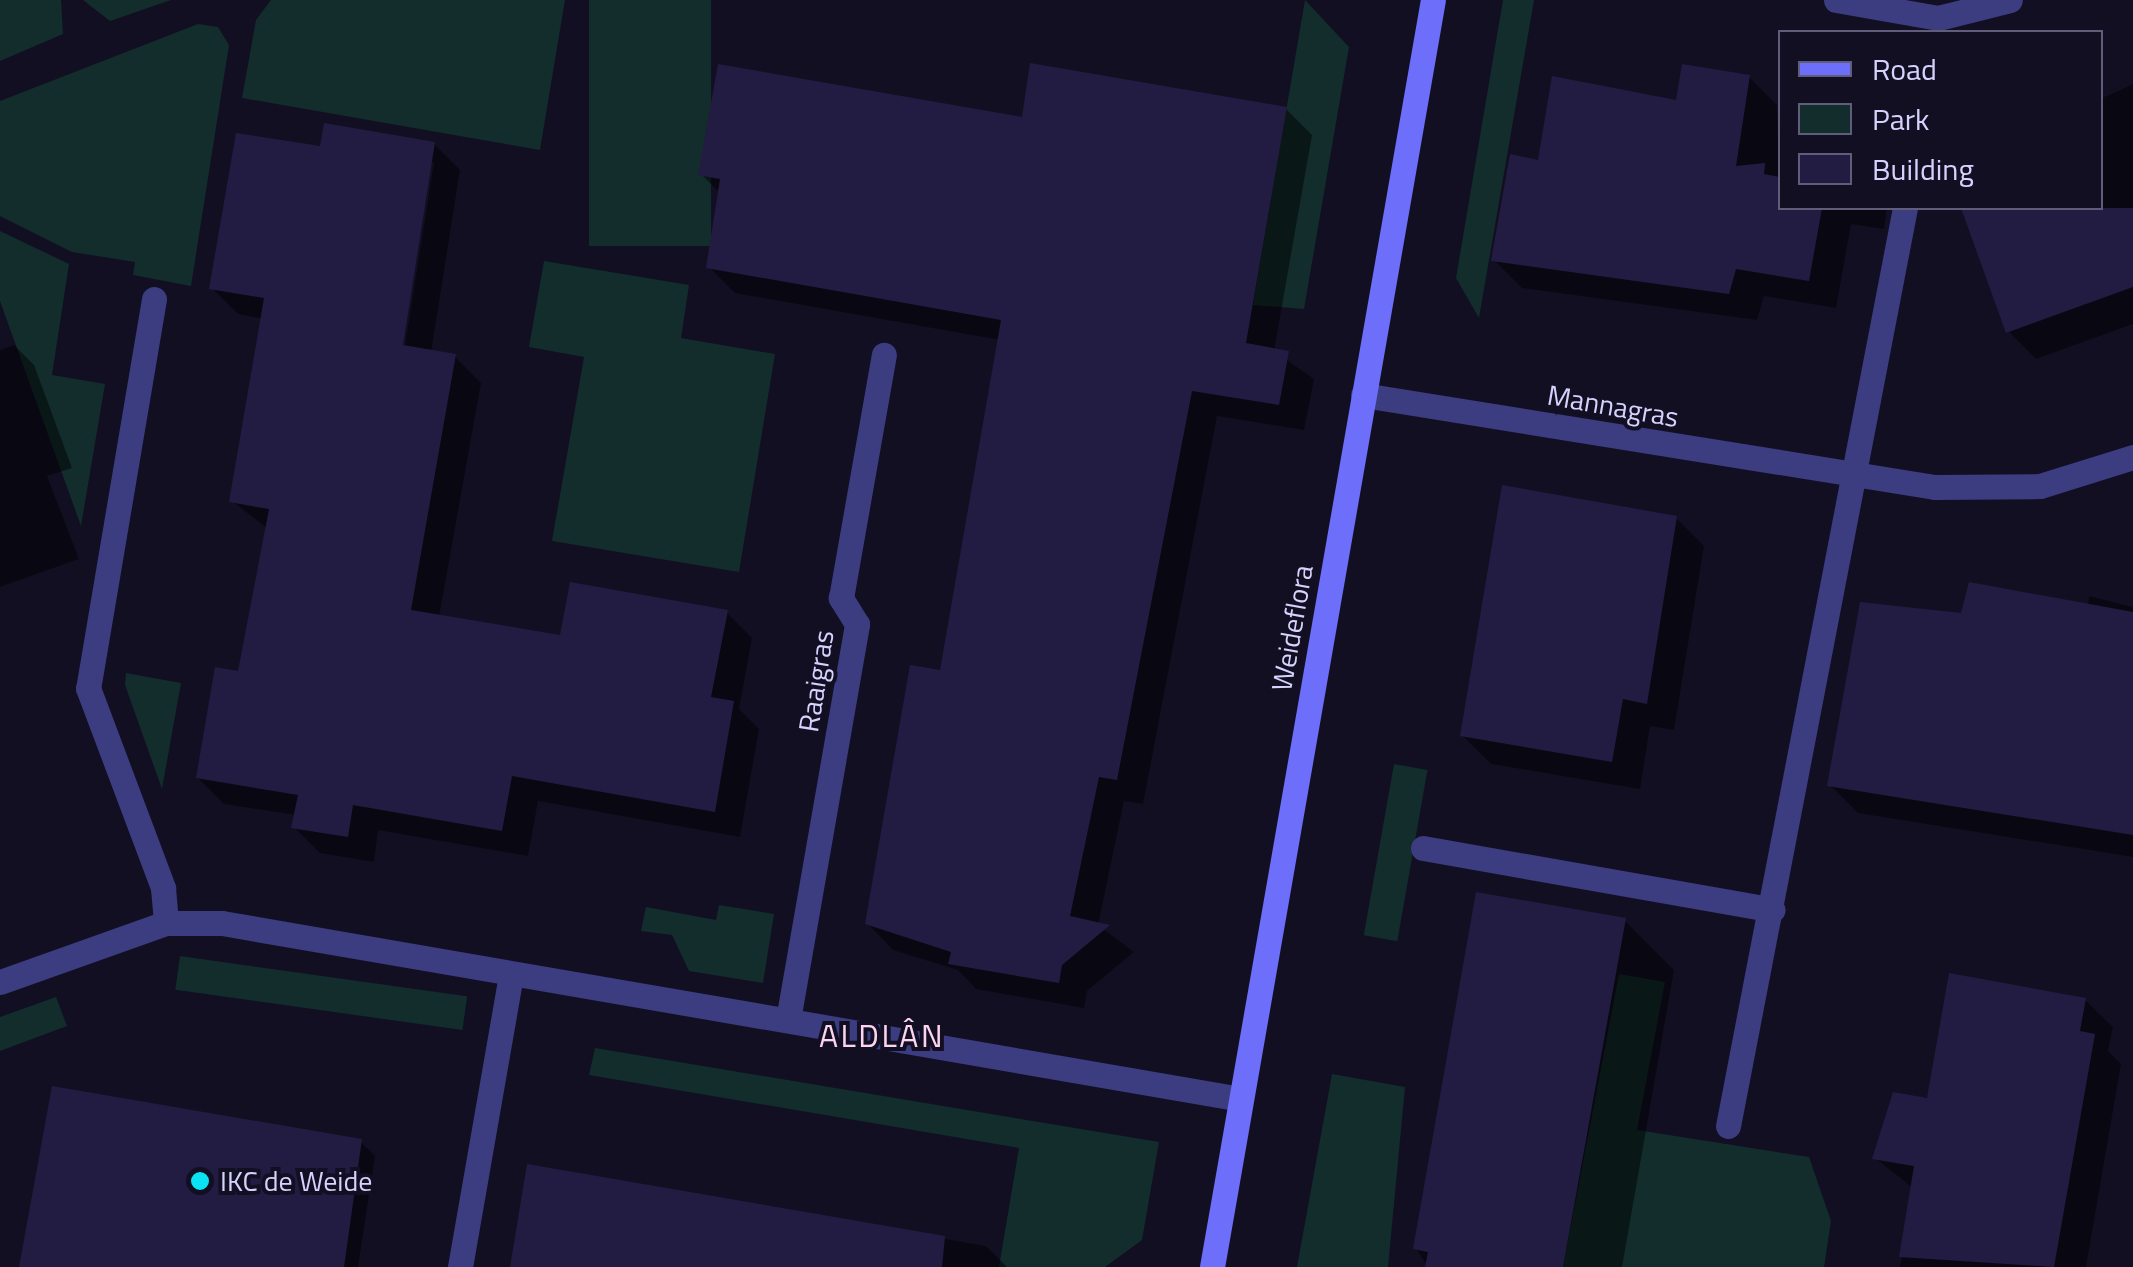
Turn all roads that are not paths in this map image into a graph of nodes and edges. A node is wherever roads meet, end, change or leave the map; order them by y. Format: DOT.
graph roads {
  1 [pos="1433,0"];
  2 [pos="1836,0"];
  3 [pos="2010,0"];
  4 [pos="1937,25"];
  5 [pos="1906,210"];
  6 [pos="154,299"];
  7 [pos="884,355"];
  8 [pos="1363,395"];
  9 [pos="2133,457"];
  10 [pos="1853,477"];
  11 [pos="1423,848"];
  12 [pos="1773,910"];
  13 [pos="166,924"];
  14 [pos="511,974"];
  15 [pos="0,982"];
  16 [pos="788,1020"];
  17 [pos="1241,1099"];
  18 [pos="1728,1126"];
  19 [pos="460,1267"];
  20 [pos="1212,1267"];
  1 -- 8 [label="street, Weideflora"];
  2 -- 4 [label="street"];
  3 -- 4 [label="street"];
  5 -- 10 [label="street"];
  6 -- 13 [label="street"];
  7 -- 16 [label="street, Raaigras"];
  8 -- 10 [label="street, Mannagras"];
  8 -- 17 [label="street, Weideflora"];
  9 -- 10 [label="street, Mannagras"];
  10 -- 12 [label="street"];
  11 -- 12 [label="street"];
  12 -- 18 [label="street"];
  13 -- 14 [label="street"];
  13 -- 15 [label="street"];
  14 -- 16 [label="street"];
  14 -- 19 [label="street"];
  16 -- 17 [label="street"];
  17 -- 20 [label="street, Weideflora"];
}
